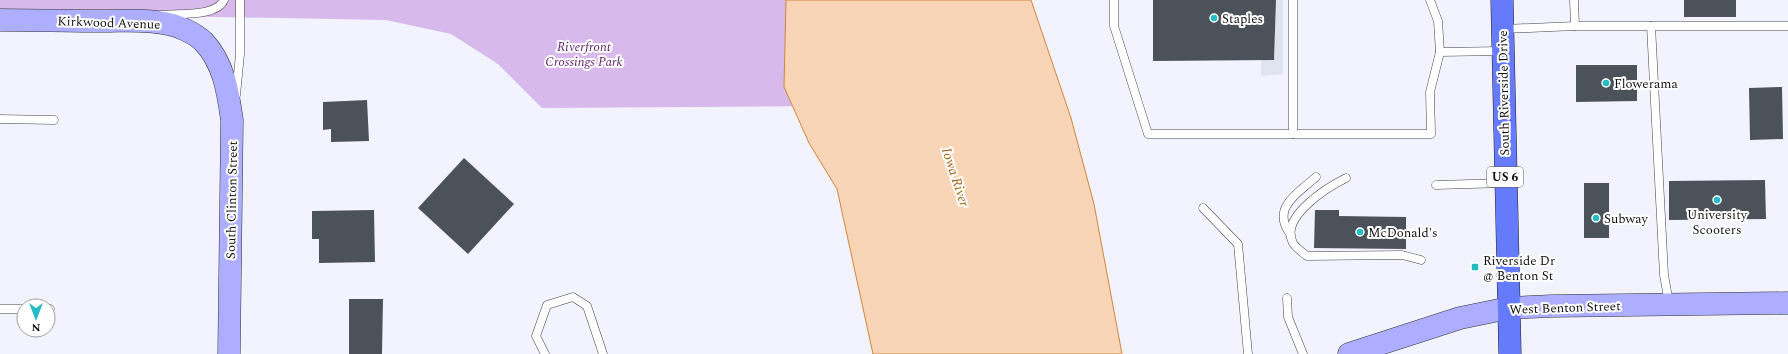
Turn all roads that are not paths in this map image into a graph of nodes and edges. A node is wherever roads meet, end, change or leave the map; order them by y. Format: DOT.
graph roads {
  1 [pos="224,0"];
  2 [pos="240,0"];
  3 [pos="1114,0"];
  4 [pos="1293,0"];
  5 [pos="1430,0"];
  6 [pos="1502,0"];
  7 [pos="1574,0"];
  8 [pos="0,20"];
  9 [pos="131,21"];
  10 [pos="1575,26"];
  11 [pos="1651,26"];
  12 [pos="1788,26"];
  13 [pos="1501,29"];
  14 [pos="210,50"];
  15 [pos="1502,51"];
  16 [pos="1440,52"];
  17 [pos="0,119"];
  18 [pos="54,120"];
  19 [pos="232,120"];
  20 [pos="1293,134"];
  21 [pos="1316,177"];
  22 [pos="1346,178"];
  23 [pos="1505,183"];
  24 [pos="1436,185"];
  25 [pos="1203,208"];
  26 [pos="1291,235"];
  27 [pos="1421,260"];
  28 [pos="1287,298"];
  29 [pos="1788,303"];
  30 [pos="1670,305"];
  31 [pos="1508,308"];
  32 [pos="0,309"];
  33 [pos="16,309"];
  34 [pos="229,354"];
  35 [pos="545,354"];
  36 [pos="603,354"];
  37 [pos="1248,354"];
  38 [pos="1303,354"];
  39 [pos="1349,354"];
  40 [pos="1510,354"];
  1 -- 9 [label="lane"];
  2 -- 19 [label="lane"];
  3 -- 20 [label="lane"];
  4 -- 20 [label="lane"];
  5 -- 16 [label="lane"];
  6 -- 13 [label="main road, South Riverside Drive / US 6"];
  7 -- 10 [label="lane"];
  8 -- 9 [label="street, Kirkwood Avenue"];
  9 -- 14 [label="street, Kirkwood Avenue"];
  10 -- 11 [label="lane"];
  10 -- 13 [label="lane"];
  11 -- 12 [label="lane"];
  11 -- 30 [label="lane"];
  13 -- 15 [label="main road, South Riverside Drive / US 6"];
  14 -- 19 [label="street, South Clinton Street"];
  15 -- 16 [label="lane"];
  15 -- 23 [label="main road, South Riverside Drive / US 6"];
  16 -- 20 [label="lane"];
  17 -- 18 [label="lane"];
  19 -- 34 [label="street, South Clinton Street"];
  21 -- 26 [label="lane"];
  22 -- 26 [label="lane"];
  23 -- 24 [label="lane"];
  23 -- 31 [label="main road, South Riverside Drive / US 6"];
  25 -- 37 [label="lane"];
  26 -- 27 [label="lane"];
  28 -- 38 [label="lane"];
  29 -- 30 [label="street, West Benton Street"];
  30 -- 31 [label="street, West Benton Street"];
  31 -- 39 [label="street, West Benton Street"];
  31 -- 40 [label="main road, South Riverside Drive / US 6"];
  32 -- 33 [label="lane"];
  35 -- 36 [label="lane"];
}
